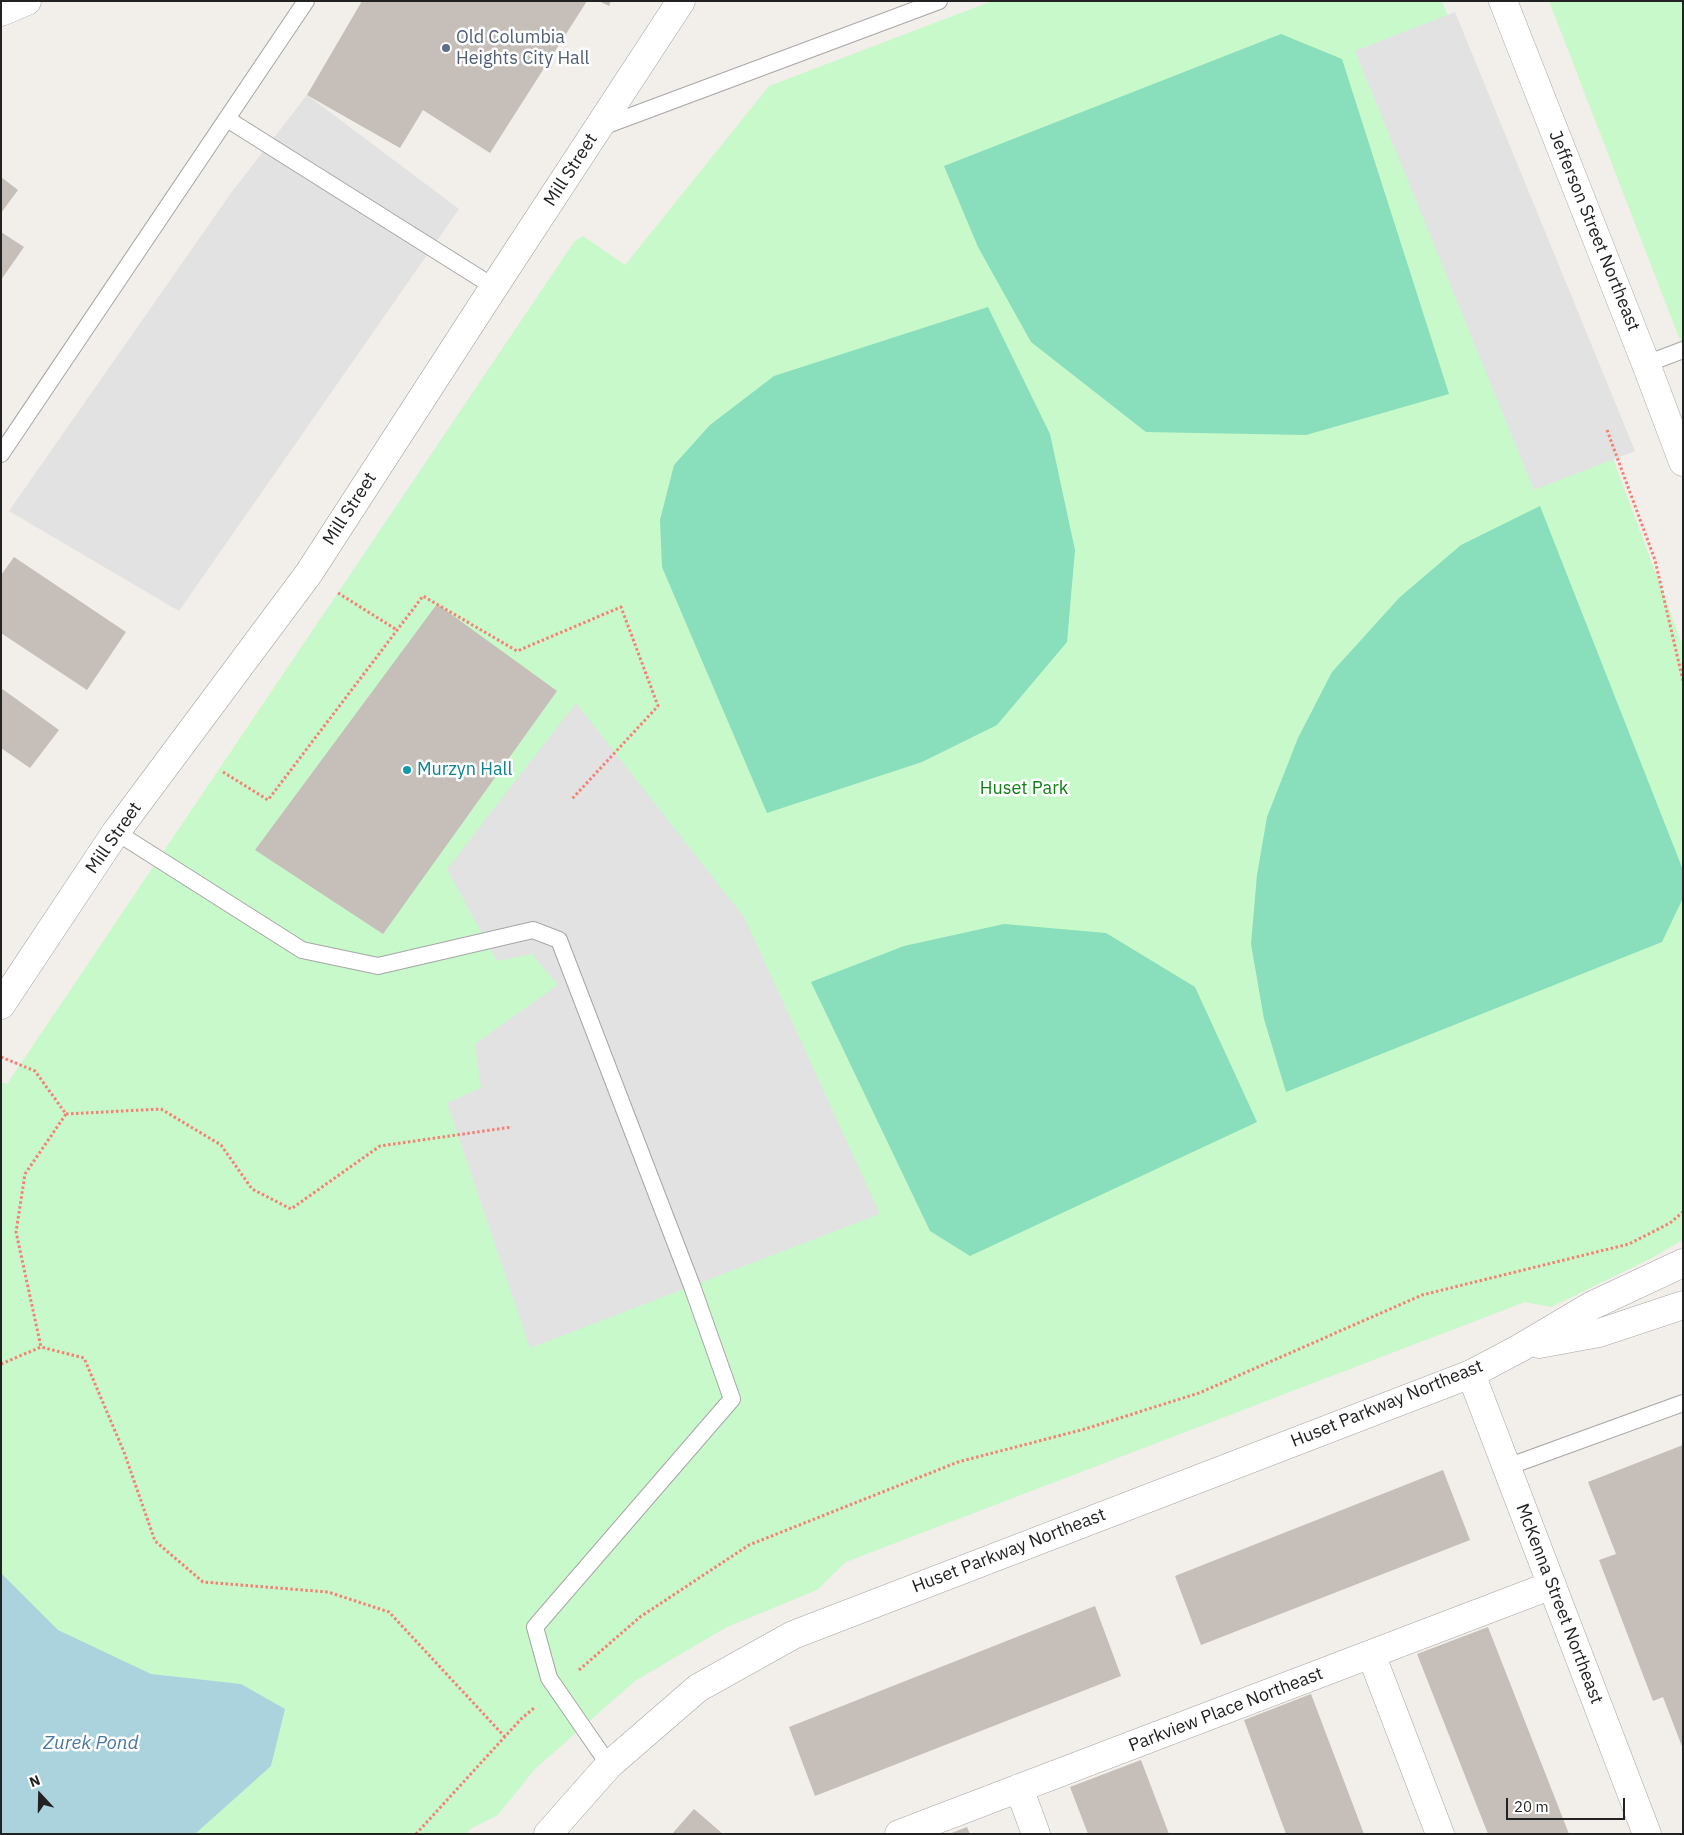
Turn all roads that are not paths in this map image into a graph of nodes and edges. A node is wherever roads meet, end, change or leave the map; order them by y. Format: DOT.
graph roads {
  1 [pos="27,1"];
  2 [pos="306,1"];
  3 [pos="681,1"];
  4 [pos="939,1"];
  5 [pos="1503,1"];
  6 [pos="1,12"];
  7 [pos="227,119"];
  8 [pos="597,129"];
  9 [pos="494,287"];
  10 [pos="1683,350"];
  11 [pos="1646,364"];
  12 [pos="1,454"];
  13 [pos="1683,462"];
  14 [pos="116,832"];
  15 [pos="1,1005"];
  16 [pos="1683,1263"];
  17 [pos="1683,1305"];
  18 [pos="1520,1348"];
  19 [pos="1471,1374"];
  20 [pos="1683,1403"];
  21 [pos="1507,1467"];
  22 [pos="1552,1585"];
  23 [pos="1371,1654"];
  24 [pos="609,1765"];
  25 [pos="1019,1788"];
  26 [pos="548,1834"];
  27 [pos="899,1834"];
  28 [pos="1036,1834"];
  29 [pos="1440,1834"];
  30 [pos="1647,1834"];
  1 -- 6 [label="street"];
  2 -- 7 [label="lane"];
  3 -- 8 [label="street, Mill Street"];
  4 -- 8 [label="lane"];
  5 -- 11 [label="street, Jefferson Street Northeast"];
  7 -- 9 [label="lane"];
  7 -- 12 [label="lane"];
  8 -- 9 [label="street, Mill Street"];
  9 -- 14 [label="street, Mill Street"];
  10 -- 11 [label="lane"];
  11 -- 13 [label="street, Jefferson Street Northeast"];
  14 -- 15 [label="street, Mill Street"];
  14 -- 24 [label="lane"];
  16 -- 18 [label="street, Huset Parkway Northeast"];
  17 -- 18 [label="street, Huset Parkway Northeast"];
  18 -- 19 [label="street, Huset Parkway Northeast"];
  19 -- 21 [label="street, McKenna Street Northeast"];
  19 -- 24 [label="street, Huset Parkway Northeast"];
  20 -- 21 [label="lane"];
  21 -- 22 [label="street, McKenna Street Northeast"];
  22 -- 23 [label="street, Parkview Place Northeast"];
  22 -- 30 [label="street, McKenna Street Northeast"];
  23 -- 25 [label="street, Parkview Place Northeast"];
  23 -- 29 [label="street"];
  24 -- 26 [label="street, Huset Parkway Northeast"];
  25 -- 27 [label="street, Parkview Place Northeast"];
  25 -- 28 [label="street"];
}
